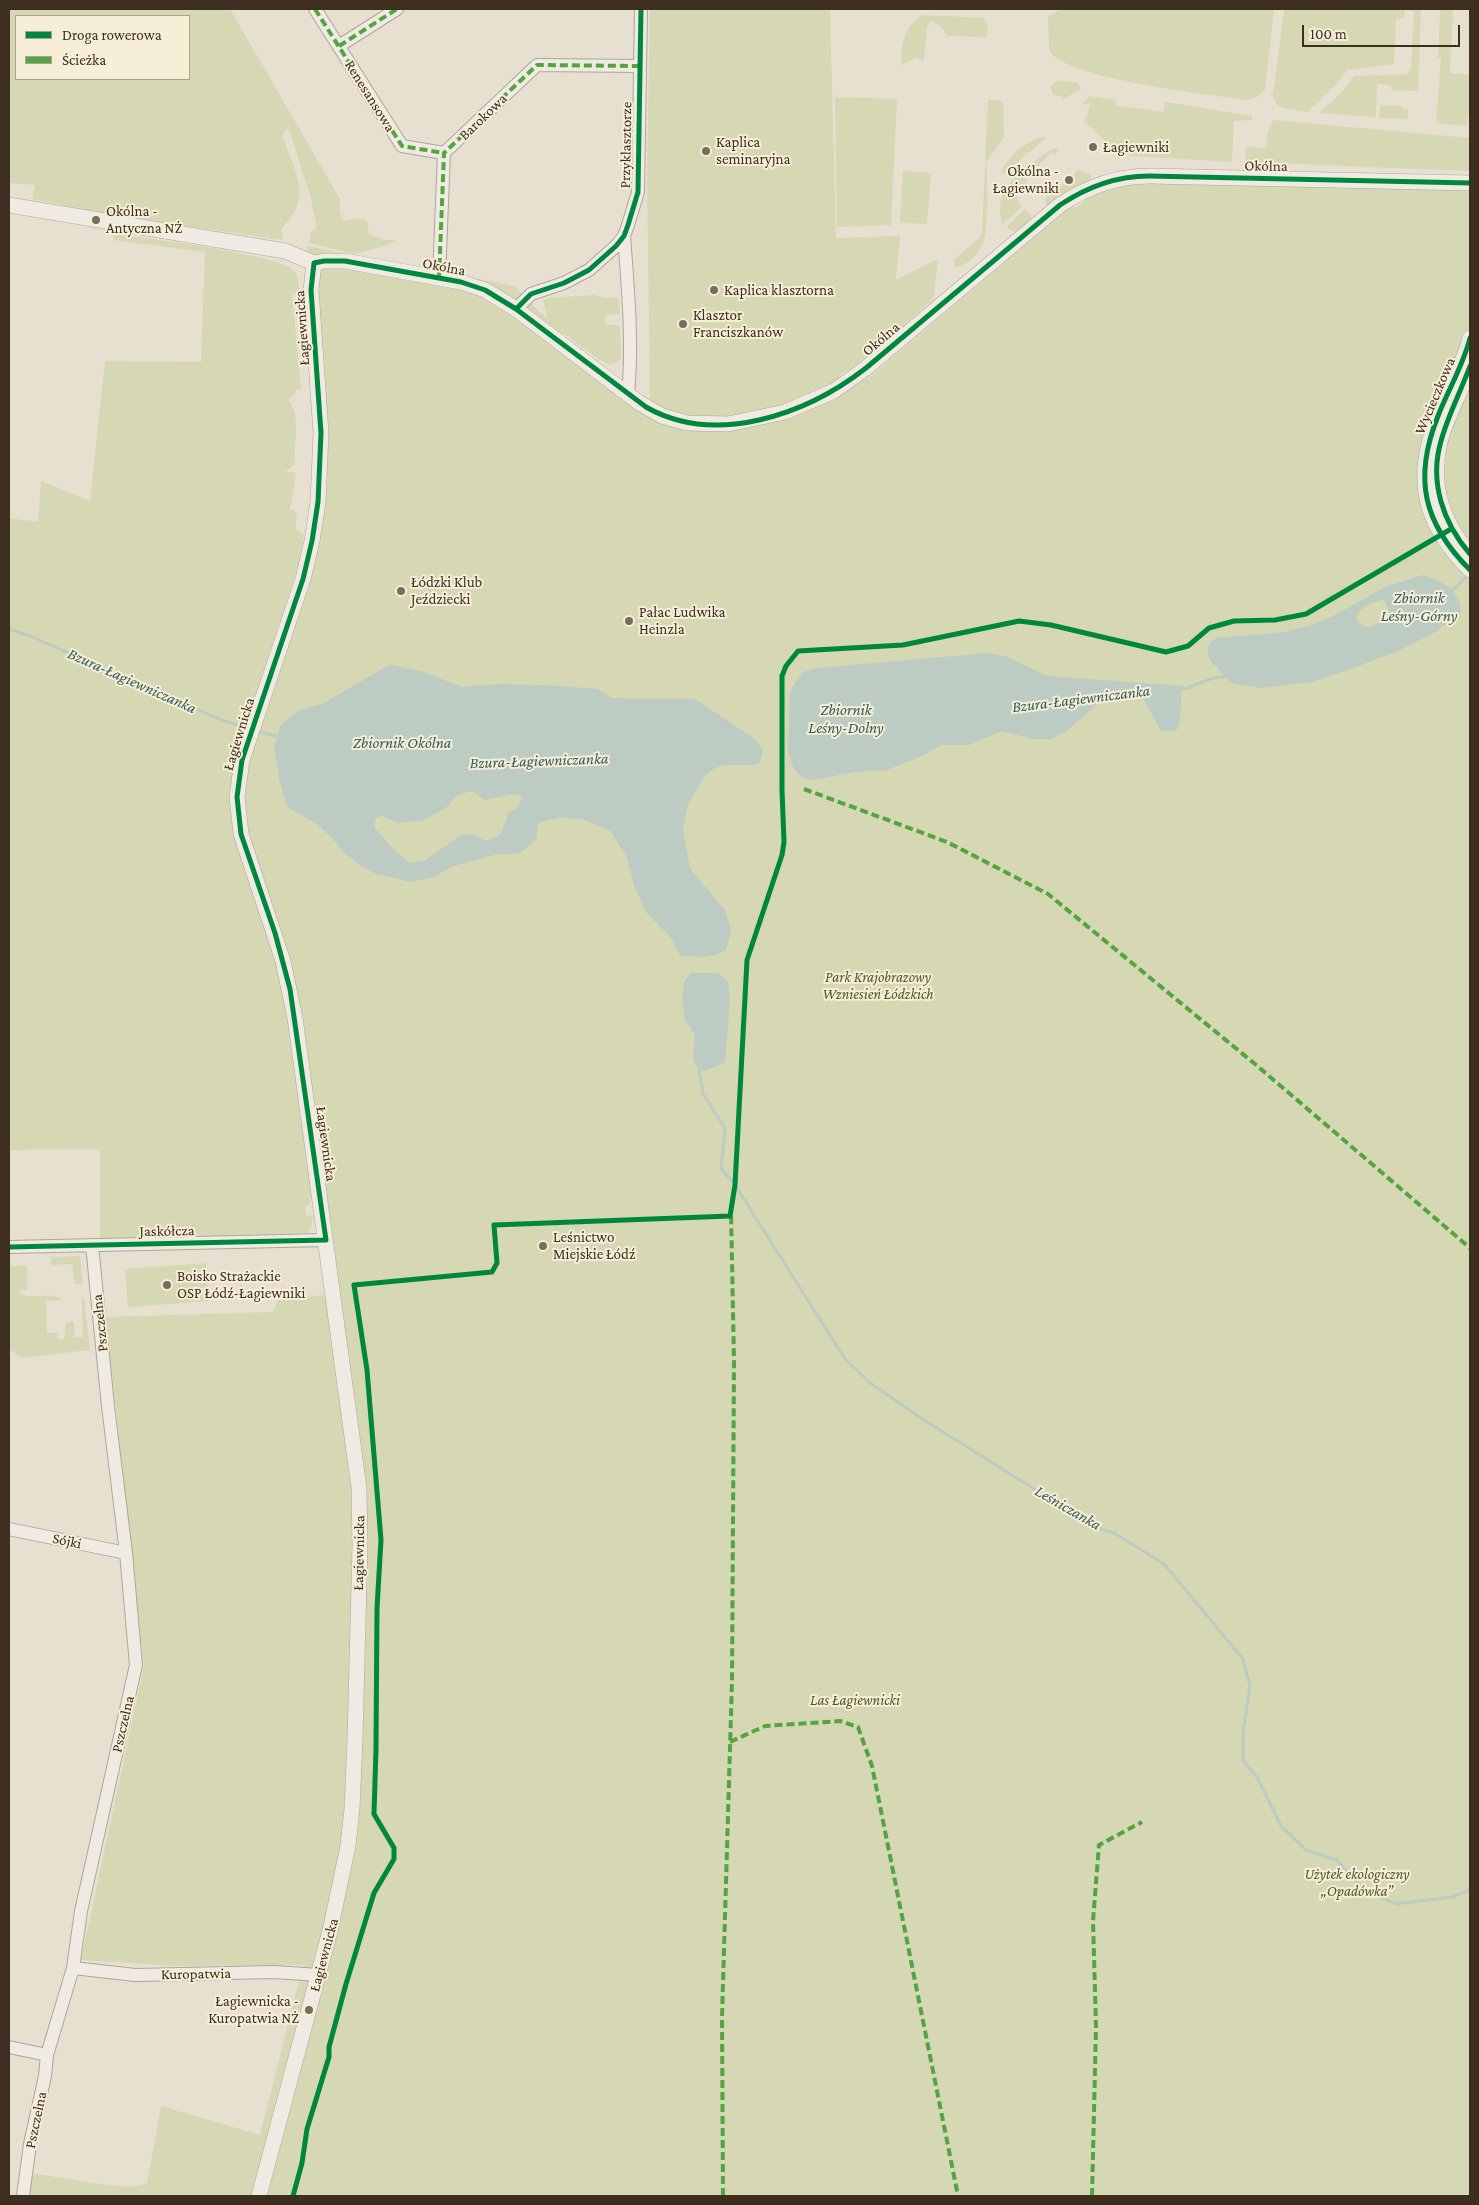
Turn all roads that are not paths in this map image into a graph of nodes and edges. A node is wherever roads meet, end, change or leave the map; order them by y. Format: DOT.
graph roads {
  1 [pos="315,9"];
  2 [pos="397,9"];
  3 [pos="641,9"];
  4 [pos="339,46"];
  5 [pos="640,66"];
  6 [pos="444,153"];
  7 [pos="1470,183"];
  8 [pos="9,205"];
  9 [pos="624,236"];
  10 [pos="314,263"];
  11 [pos="439,278"];
  12 [pos="516,309"];
  13 [pos="1470,338"];
  14 [pos="1470,366"];
  15 [pos="628,395"];
  16 [pos="1470,554"];
  17 [pos="1470,570"];
  18 [pos="326,1240"];
  19 [pos="92,1245"];
  20 [pos="9,1247"];
  21 [pos="9,1529"];
  22 [pos="126,1553"];
  23 [pos="73,1968"];
  24 [pos="319,1976"];
  25 [pos="9,2048"];
  26 [pos="48,2055"];
  27 [pos="23,2196"];
  28 [pos="259,2196"];
  1 -- 4 [label="street, Renesansowa"];
  2 -- 4 [label="street"];
  3 -- 5 [label="street, Przyklasztorze"];
  4 -- 6 [label="street, Renesansowa"];
  5 -- 6 [label="street, Barokowa"];
  5 -- 9 [label="street, Przyklasztorze"];
  6 -- 11 [label="street"];
  7 -- 15 [label="street, Okólna"];
  8 -- 10 [label="street, Okólna"];
  9 -- 12 [label="street, Przyklasztorze"];
  9 -- 15 [label="street, Przyklasztorze"];
  10 -- 11 [label="street, Okólna"];
  10 -- 18 [label="street, Łagiewnicka"];
  11 -- 12 [label="street, Okólna"];
  12 -- 15 [label="street, Okólna"];
  13 -- 17 [label="street, Wycieczkowa"];
  14 -- 16 [label="street, Wycieczkowa"];
  18 -- 19 [label="street, Jaskółcza"];
  18 -- 24 [label="street, Łagiewnicka"];
  19 -- 20 [label="street, Jaskółcza"];
  19 -- 22 [label="street, Pszczelna"];
  21 -- 22 [label="street, Sójki"];
  22 -- 23 [label="street, Pszczelna"];
  23 -- 24 [label="street, Kuropatwia"];
  23 -- 26 [label="street, Pszczelna"];
  24 -- 28 [label="street, Łagiewnicka"];
  25 -- 26 [label="street"];
  26 -- 27 [label="street, Pszczelna"];
}
